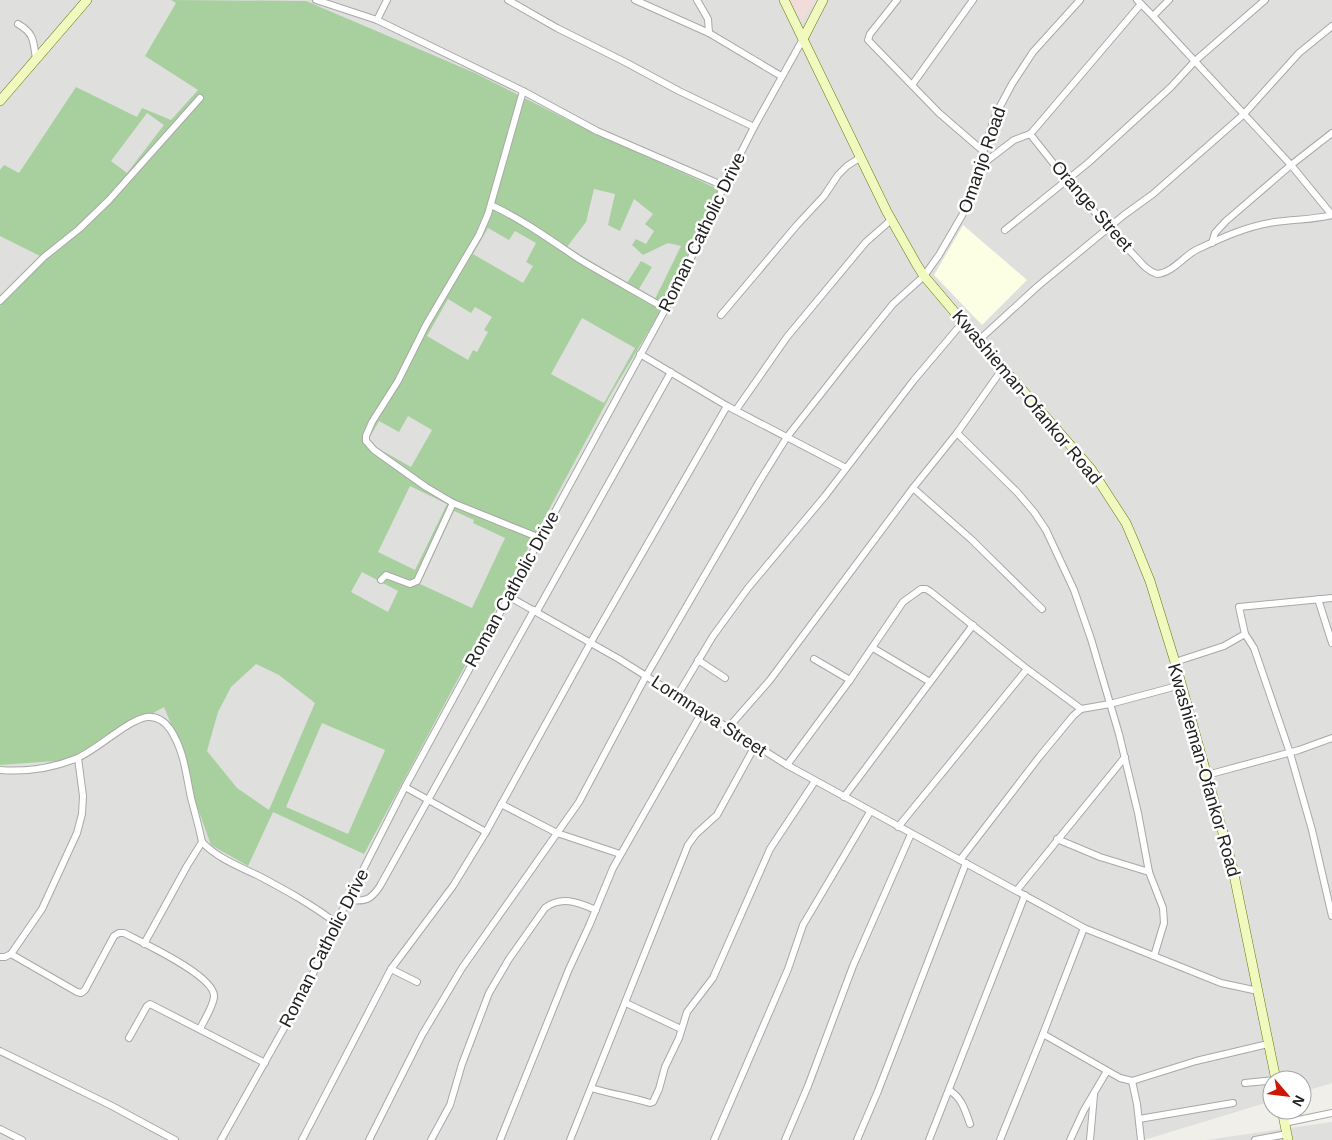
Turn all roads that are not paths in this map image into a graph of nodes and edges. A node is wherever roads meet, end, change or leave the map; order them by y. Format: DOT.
graph roads {
  1 [pos="87,0"];
  2 [pos="316,0"];
  3 [pos="387,0"];
  4 [pos="508,0"];
  5 [pos="635,0"];
  6 [pos="697,0"];
  7 [pos="784,0"];
  8 [pos="823,0"];
  9 [pos="897,0"];
  10 [pos="974,0"];
  11 [pos="1080,0"];
  12 [pos="1169,0"];
  13 [pos="1265,0"];
  14 [pos="1139,2"];
  15 [pos="1153,16"];
  16 [pos="378,20"];
  17 [pos="18,24"];
  18 [pos="1332,26"];
  19 [pos="709,33"];
  20 [pos="803,39"];
  21 [pos="36,59"];
  22 [pos="1195,61"];
  23 [pos="781,76"];
  24 [pos="912,85"];
  25 [pos="523,91"];
  26 [pos="200,98"];
  27 [pos="0,101"];
  28 [pos="1243,115"];
  29 [pos="754,127"];
  30 [pos="1332,133"];
  31 [pos="1030,134"];
  32 [pos="983,151"];
  33 [pos="860,157"];
  34 [pos="1291,165"];
  35 [pos="980,166"];
  36 [pos="1066,180"];
  37 [pos="724,186"];
  38 [pos="490,205"];
  39 [pos="1332,215"];
  40 [pos="891,220"];
  41 [pos="1108,228"];
  42 [pos="1005,230"];
  43 [pos="1212,243"];
  44 [pos="924,276"];
  45 [pos="0,301"];
  46 [pos="666,309"];
  47 [pos="721,315"];
  48 [pos="963,322"];
  49 [pos="979,340"];
  50 [pos="640,354"];
  51 [pos="1003,368"];
  52 [pos="671,372"];
  53 [pos="727,406"];
  54 [pos="736,410"];
  55 [pos="957,433"];
  56 [pos="787,437"];
  57 [pos="846,468"];
  58 [pos="913,488"];
  59 [pos="453,503"];
  60 [pos="540,538"];
  61 [pos="381,580"];
  62 [pos="508,596"];
  63 [pos="1332,598"];
  64 [pos="1318,599"];
  65 [pos="1042,609"];
  66 [pos="536,610"];
  67 [pos="973,625"];
  68 [pos="1245,634"];
  69 [pos="591,642"];
  70 [pos="1332,643"];
  71 [pos="872,648"];
  72 [pos="814,659"];
  73 [pos="698,660"];
  74 [pos="1175,662"];
  75 [pos="1027,669"];
  76 [pos="646,676"];
  77 [pos="725,678"];
  78 [pos="850,680"];
  79 [pos="930,682"];
  80 [pos="1181,685"];
  81 [pos="677,696"];
  82 [pos="1110,704"];
  83 [pos="1081,709"];
  84 [pos="702,712"];
  85 [pos="728,728"];
  86 [pos="1332,738"];
  87 [pos="755,746"];
  88 [pos="1290,753"];
  89 [pos="1125,757"];
  90 [pos="78,758"];
  91 [pos="787,765"];
  92 [pos="0,770"];
  93 [pos="1207,774"];
  94 [pos="815,781"];
  95 [pos="405,787"];
  96 [pos="844,797"];
  97 [pos="427,800"];
  98 [pos="501,804"];
  99 [pos="870,812"];
  100 [pos="898,827"];
  101 [pos="486,832"];
  102 [pos="557,833"];
  103 [pos="910,834"];
  104 [pos="1057,839"];
  105 [pos="202,842"];
  106 [pos="620,854"];
  107 [pos="963,862"];
  108 [pos="1149,872"];
  109 [pos="1017,890"];
  110 [pos="1025,895"];
  111 [pos="348,900"];
  112 [pos="1330,901"];
  113 [pos="596,910"];
  114 [pos="1332,916"];
  115 [pos="336,923"];
  116 [pos="1084,928"];
  117 [pos="144,944"];
  118 [pos="11,954"];
  119 [pos="1154,956"];
  120 [pos="0,957"];
  121 [pos="391,969"];
  122 [pos="417,982"];
  123 [pos="1258,991"];
  124 [pos="626,1003"];
  125 [pos="200,1029"];
  126 [pos="681,1029"];
  127 [pos="1043,1034"];
  128 [pos="129,1038"];
  129 [pos="1268,1044"];
  130 [pos="0,1051"];
  131 [pos="265,1063"];
  132 [pos="1274,1070"];
  133 [pos="1107,1071"];
  134 [pos="1262,1081"];
  135 [pos="1132,1082"];
  136 [pos="1245,1083"];
  137 [pos="591,1088"];
  138 [pos="949,1090"];
  139 [pos="1094,1094"];
  140 [pos="1233,1103"];
  141 [pos="1332,1113"];
  142 [pos="1139,1119"];
  143 [pos="1284,1120"];
  144 [pos="1284,1123"];
  145 [pos="970,1124"];
  146 [pos="0,1129"];
  147 [pos="1288,1137"];
  148 [pos="22,1140"];
  149 [pos="175,1140"];
  150 [pos="221,1140"];
  151 [pos="302,1140"];
  152 [pos="369,1140"];
  153 [pos="431,1140"];
  154 [pos="500,1140"];
  155 [pos="570,1140"];
  156 [pos="714,1140"];
  157 [pos="785,1140"];
  158 [pos="857,1140"];
  159 [pos="929,1140"];
  160 [pos="1000,1140"];
  161 [pos="1070,1140"];
  162 [pos="1090,1140"];
  163 [pos="1141,1140"];
  164 [pos="1255,1140"];
  1 -- 21 [label="main road"];
  2 -- 16 [label="street"];
  3 -- 16 [label="street"];
  4 -- 29 [label="street"];
  5 -- 19 [label="street"];
  6 -- 19 [label="street"];
  7 -- 20 [label="main road, Kwashieman-Ofankor Road"];
  8 -- 20 [label="main road"];
  9 -- 24 [label="street"];
  10 -- 24 [label="street"];
  11 -- 32 [label="street, Omanjo Road"];
  12 -- 15 [label="street"];
  13 -- 22 [label="street"];
  14 -- 15 [label="street"];
  14 -- 31 [label="street"];
  15 -- 22 [label="street"];
  16 -- 25 [label="street"];
  17 -- 21 [label="street"];
  18 -- 28 [label="street"];
  19 -- 23 [label="street"];
  20 -- 23 [label="street, Roman Catholic Drive"];
  20 -- 33 [label="main road, Kwashieman-Ofankor Road"];
  21 -- 27 [label="main road"];
  22 -- 28 [label="street"];
  22 -- 36 [label="street"];
  23 -- 29 [label="street, Roman Catholic Drive"];
  24 -- 32 [label="street"];
  25 -- 37 [label="street"];
  25 -- 38 [label="street"];
  26 -- 45 [label="street"];
  28 -- 34 [label="street"];
  28 -- 41 [label="street"];
  29 -- 37 [label="street, Roman Catholic Drive"];
  30 -- 34 [label="street"];
  31 -- 35 [label="street"];
  31 -- 36 [label="street, Orange Street"];
  32 -- 35 [label="street, Omanjo Road"];
  33 -- 40 [label="main road, Kwashieman-Ofankor Road"];
  33 -- 47 [label="street"];
  34 -- 39 [label="street"];
  34 -- 43 [label="street"];
  35 -- 44 [label="street, Omanjo Road"];
  36 -- 41 [label="street, Orange Street"];
  36 -- 42 [label="street"];
  37 -- 46 [label="street, Roman Catholic Drive"];
  38 -- 46 [label="street"];
  38 -- 59 [label="street"];
  39 -- 43 [label="street"];
  40 -- 44 [label="main road, Kwashieman-Ofankor Road"];
  40 -- 54 [label="street"];
  41 -- 43 [label="street, Orange Street"];
  41 -- 49 [label="street"];
  44 -- 48 [label="main road, Kwashieman-Ofankor Road"];
  44 -- 56 [label="street, Omanjo Road"];
  46 -- 50 [label="street, Roman Catholic Drive"];
  48 -- 49 [label="main road, Kwashieman-Ofankor Road"];
  48 -- 57 [label="street"];
  49 -- 51 [label="main road, Kwashieman-Ofankor Road"];
  50 -- 52 [label="street"];
  50 -- 60 [label="street, Roman Catholic Drive"];
  51 -- 55 [label="street"];
  51 -- 74 [label="main road, Kwashieman-Ofankor Road"];
  52 -- 53 [label="street"];
  52 -- 66 [label="street"];
  53 -- 54 [label="street"];
  53 -- 69 [label="street"];
  54 -- 56 [label="street"];
  55 -- 58 [label="street"];
  55 -- 82 [label="street"];
  56 -- 57 [label="street"];
  56 -- 76 [label="street, Omanjo Road"];
  57 -- 73 [label="street"];
  58 -- 65 [label="street"];
  58 -- 85 [label="street"];
  59 -- 60 [label="street"];
  59 -- 61 [label="street"];
  60 -- 62 [label="street, Roman Catholic Drive"];
  62 -- 66 [label="street, Lormnava Street"];
  62 -- 95 [label="street, Roman Catholic Drive"];
  63 -- 64 [label="street"];
  64 -- 68 [label="street"];
  64 -- 70 [label="street"];
  66 -- 69 [label="street, Lormnava Street"];
  66 -- 97 [label="street"];
  67 -- 71 [label="street"];
  67 -- 75 [label="street"];
  67 -- 79 [label="street"];
  68 -- 74 [label="street"];
  68 -- 88 [label="street"];
  69 -- 76 [label="street, Lormnava Street"];
  69 -- 98 [label="street"];
  71 -- 78 [label="street"];
  71 -- 79 [label="street"];
  72 -- 78 [label="street"];
  73 -- 77 [label="street"];
  73 -- 81 [label="street"];
  74 -- 80 [label="main road, Kwashieman-Ofankor Road"];
  75 -- 83 [label="street"];
  75 -- 100 [label="street"];
  76 -- 81 [label="street, Lormnava Street"];
  76 -- 102 [label="street, Omanjo Road"];
  78 -- 91 [label="street"];
  79 -- 96 [label="street"];
  80 -- 82 [label="street"];
  80 -- 93 [label="main road, Kwashieman-Ofankor Road"];
  81 -- 84 [label="street, Lormnava Street"];
  82 -- 83 [label="street"];
  82 -- 89 [label="street"];
  83 -- 107 [label="street"];
  84 -- 85 [label="street, Lormnava Street"];
  84 -- 106 [label="street"];
  85 -- 87 [label="street, Lormnava Street"];
  86 -- 88 [label="street"];
  87 -- 91 [label="street, Lormnava Street"];
  87 -- 124 [label="street"];
  88 -- 93 [label="street"];
  88 -- 112 [label="street"];
  89 -- 104 [label="street"];
  89 -- 108 [label="street"];
  90 -- 92 [label="street"];
  90 -- 105 [label="street"];
  90 -- 118 [label="street"];
  91 -- 94 [label="street, Lormnava Street"];
  93 -- 123 [label="main road, Kwashieman-Ofankor Road"];
  94 -- 96 [label="street, Lormnava Street"];
  94 -- 126 [label="street"];
  95 -- 97 [label="street"];
  95 -- 111 [label="street, Roman Catholic Drive"];
  96 -- 99 [label="street, Lormnava Street"];
  97 -- 101 [label="street"];
  97 -- 111 [label="street"];
  98 -- 101 [label="street"];
  98 -- 102 [label="street"];
  99 -- 100 [label="street, Lormnava Street"];
  99 -- 156 [label="street"];
  100 -- 103 [label="street, Lormnava Street"];
  101 -- 121 [label="street"];
  102 -- 106 [label="street"];
  102 -- 152 [label="street, Omanjo Road"];
  103 -- 107 [label="street, Lormnava Street"];
  103 -- 157 [label="street"];
  104 -- 108 [label="street"];
  104 -- 109 [label="street"];
  105 -- 115 [label="street"];
  105 -- 117 [label="street"];
  106 -- 113 [label="street"];
  107 -- 109 [label="street, Lormnava Street"];
  107 -- 158 [label="street"];
  108 -- 119 [label="street"];
  109 -- 110 [label="street, Lormnava Street"];
  110 -- 116 [label="street, Lormnava Street"];
  110 -- 138 [label="street"];
  111 -- 115 [label="street, Roman Catholic Drive"];
  112 -- 114 [label="street"];
  113 -- 153 [label="street"];
  113 -- 154 [label="street"];
  115 -- 131 [label="street, Roman Catholic Drive"];
  116 -- 119 [label="street, Lormnava Street"];
  116 -- 127 [label="street"];
  117 -- 118 [label="street"];
  117 -- 125 [label="street"];
  118 -- 120 [label="street"];
  119 -- 123 [label="street, Lormnava Street"];
  121 -- 122 [label="street"];
  121 -- 151 [label="street"];
  123 -- 129 [label="main road, Kwashieman-Ofankor Road"];
  124 -- 126 [label="street"];
  124 -- 137 [label="street"];
  125 -- 128 [label="street"];
  125 -- 131 [label="street"];
  126 -- 137 [label="street"];
  127 -- 133 [label="street"];
  127 -- 160 [label="street"];
  129 -- 132 [label="main road, Kwashieman-Ofankor Road"];
  129 -- 135 [label="street"];
  130 -- 149 [label="street"];
  131 -- 150 [label="street, Roman Catholic Drive"];
  133 -- 135 [label="street"];
  133 -- 139 [label="street"];
  134 -- 136 [label="street"];
  135 -- 142 [label="street"];
  137 -- 155 [label="street"];
  138 -- 145 [label="street"];
  138 -- 159 [label="street"];
  139 -- 161 [label="street"];
  139 -- 162 [label="street"];
  140 -- 142 [label="street"];
  141 -- 144 [label="street"];
  142 -- 163 [label="street"];
  143 -- 144 [label="main road"];
  144 -- 147 [label="main road"];
  146 -- 148 [label="street"];
  147 -- 164 [label="street"];
}
